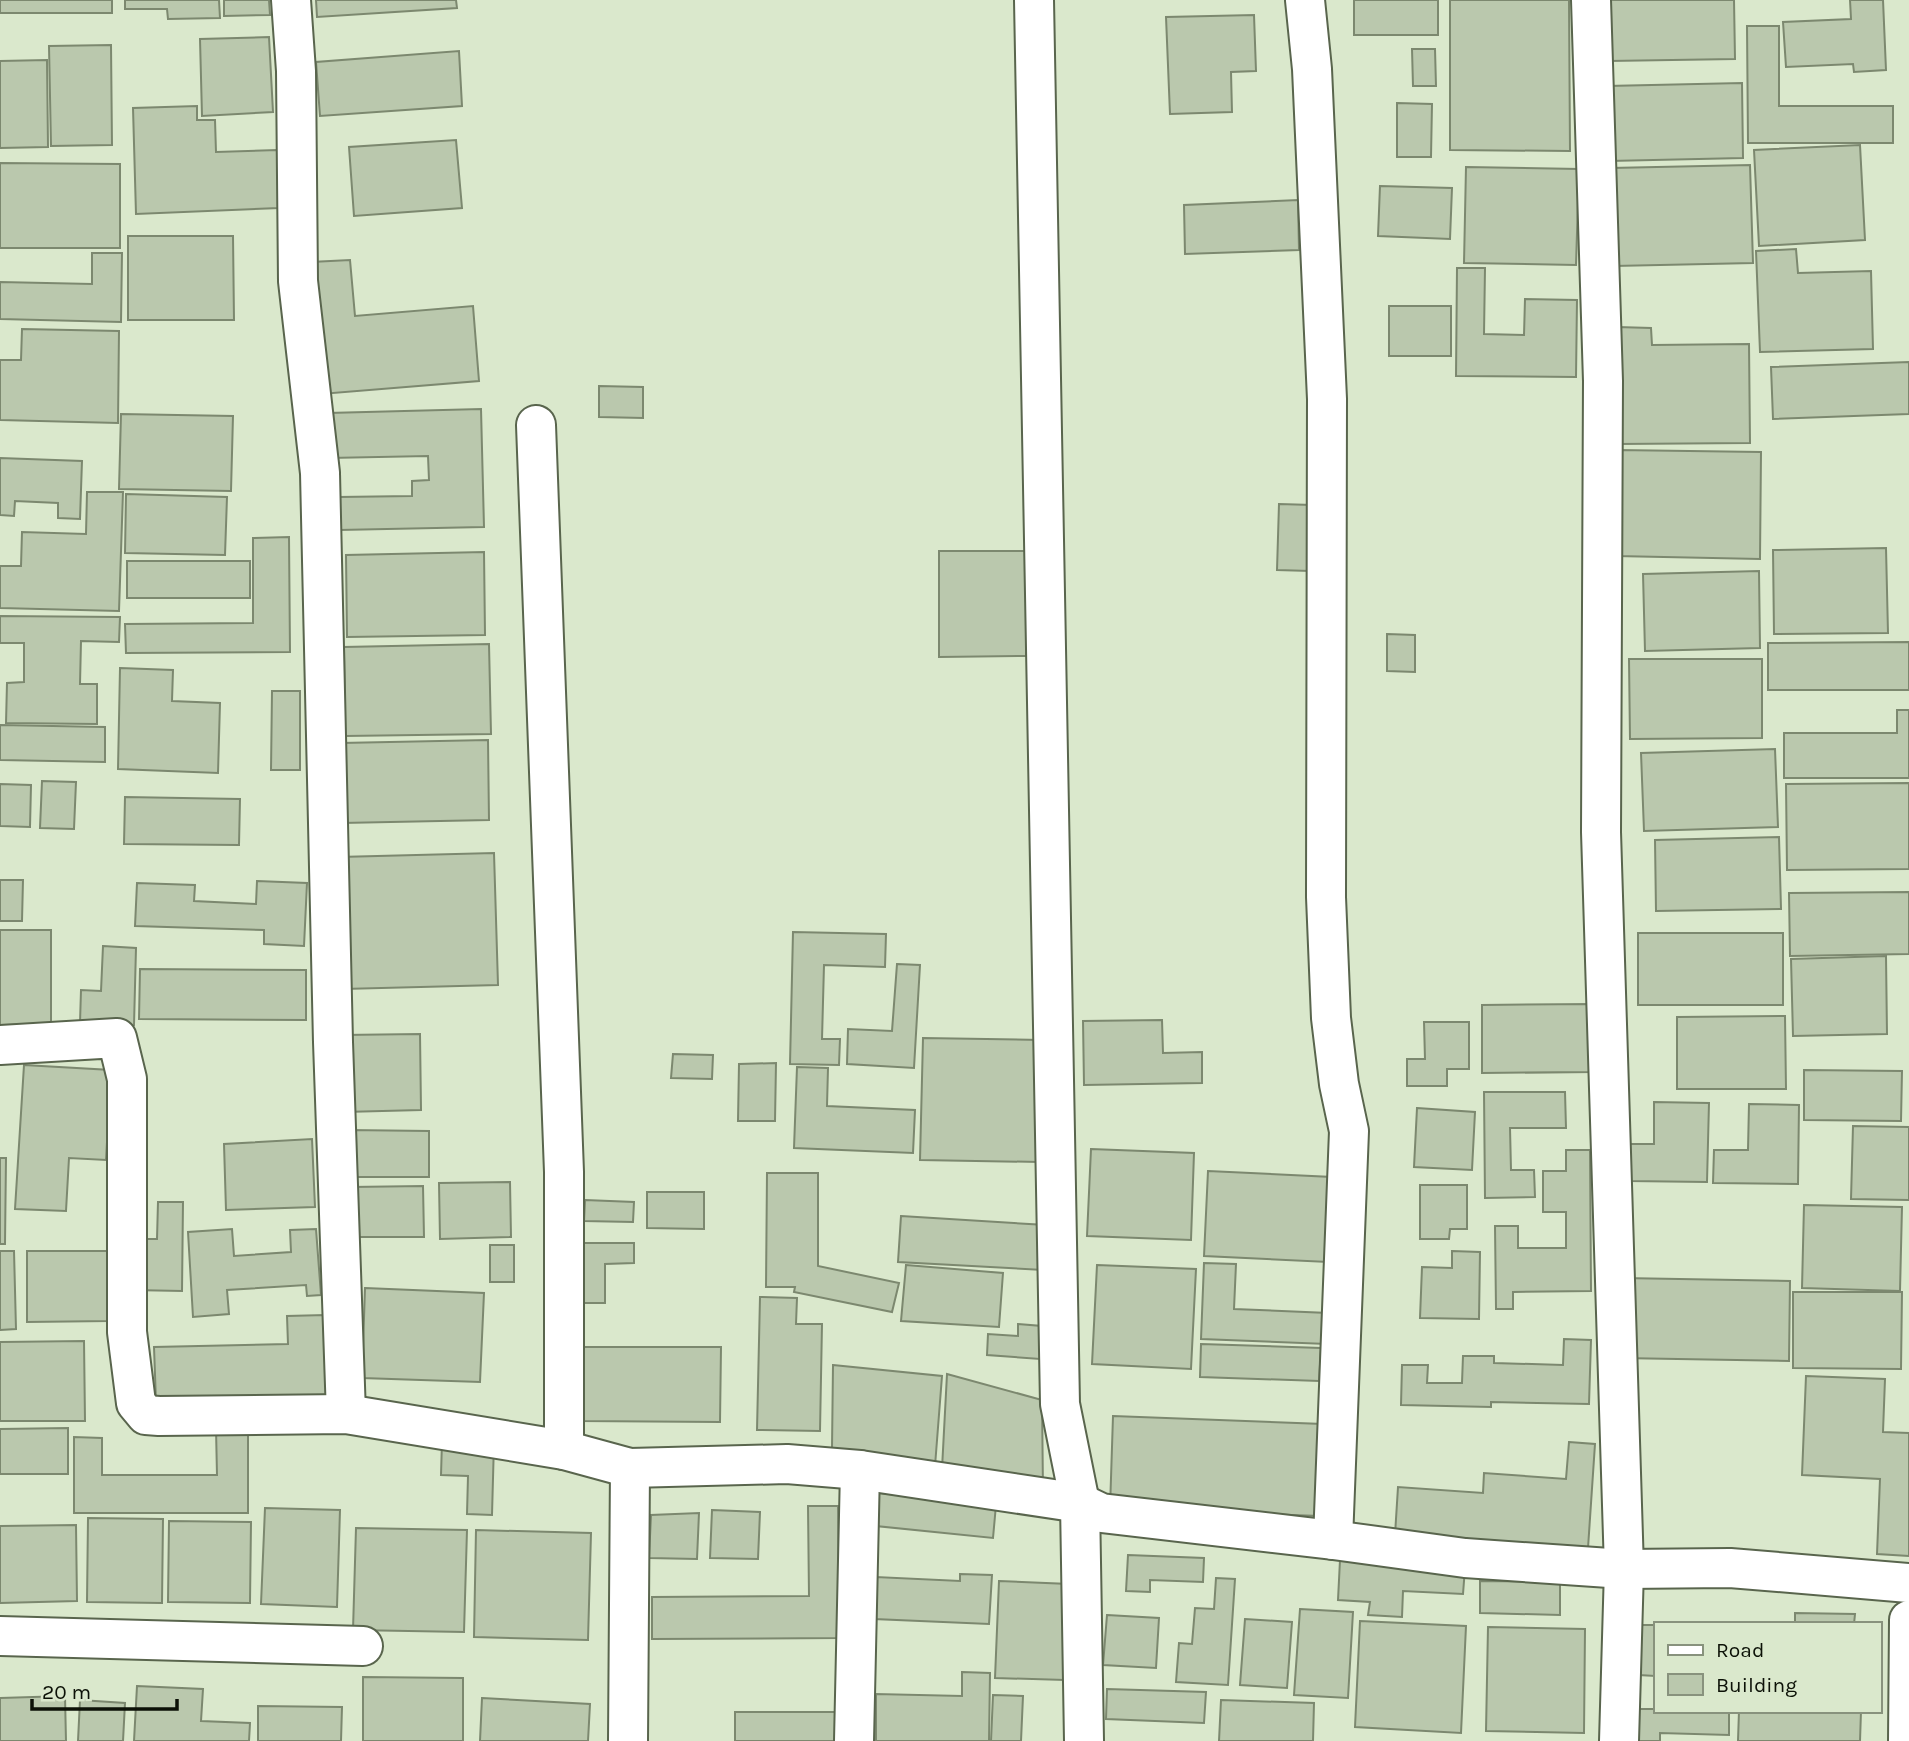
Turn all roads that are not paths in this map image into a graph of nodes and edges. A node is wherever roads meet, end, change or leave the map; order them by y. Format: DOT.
graph roads {
  1 [pos="291,0"];
  2 [pos="1034,0"];
  3 [pos="1305,0"];
  4 [pos="1591,0"];
  5 [pos="536,425"];
  6 [pos="0,1045"];
  7 [pos="346,1414"];
  8 [pos="564,1450"];
  9 [pos="630,1468"];
  10 [pos="860,1471"];
  11 [pos="1080,1503"];
  12 [pos="1332,1540"];
  13 [pos="1624,1569"];
  14 [pos="1909,1583"];
  15 [pos="1909,1620"];
  16 [pos="0,1636"];
  17 [pos="363,1646"];
  18 [pos="628,1741"];
  19 [pos="854,1741"];
  20 [pos="1084,1741"];
  21 [pos="1619,1741"];
  22 [pos="1908,1741"];
  1 -- 7 [label="street"];
  2 -- 11 [label="street"];
  3 -- 12 [label="street"];
  4 -- 13 [label="street"];
  5 -- 8 [label="street"];
  6 -- 7 [label="street"];
  7 -- 8 [label="street"];
  8 -- 9 [label="street"];
  9 -- 10 [label="street"];
  9 -- 18 [label="street"];
  10 -- 11 [label="street"];
  10 -- 19 [label="street"];
  11 -- 12 [label="street"];
  11 -- 20 [label="street"];
  12 -- 13 [label="street"];
  13 -- 14 [label="street"];
  13 -- 21 [label="street"];
  15 -- 22 [label="street"];
  16 -- 17 [label="street"];
}
